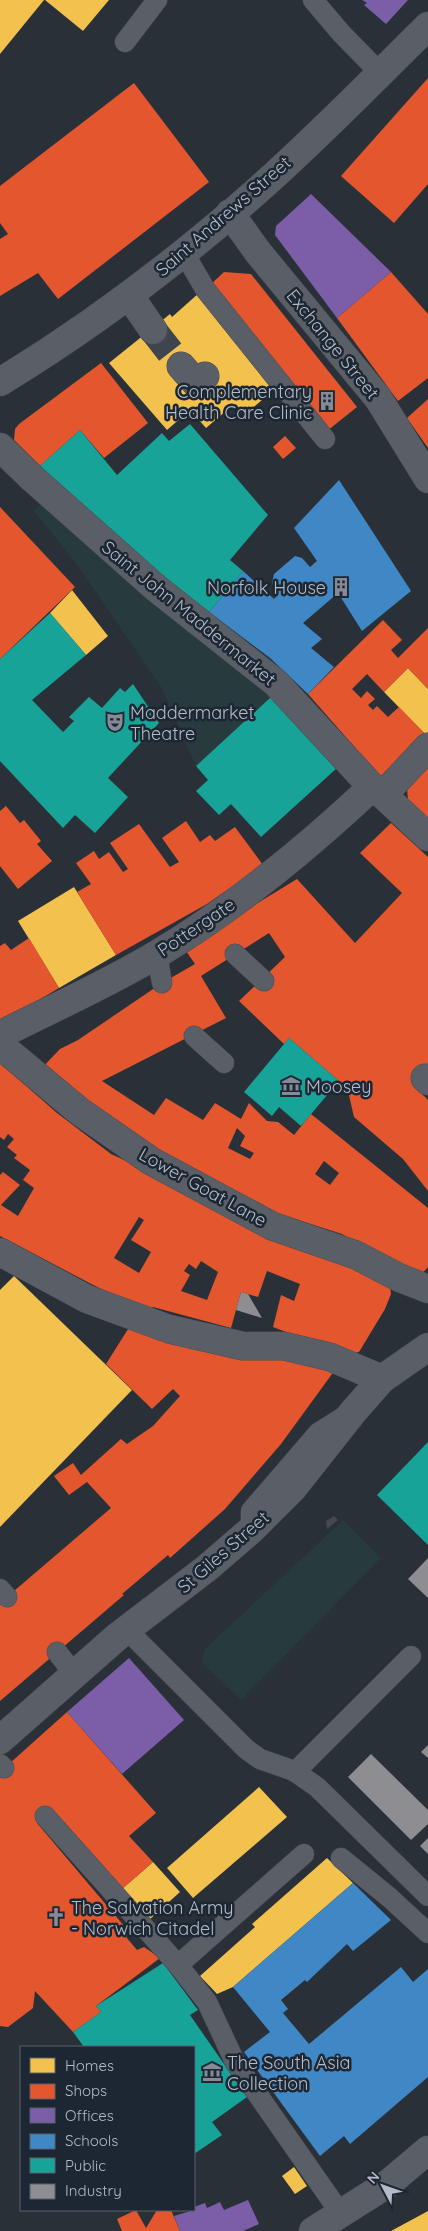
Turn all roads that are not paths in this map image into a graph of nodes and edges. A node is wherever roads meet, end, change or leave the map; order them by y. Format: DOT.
graph roads {
  1 [pos="157,0"];
  2 [pos="313,0"];
  3 [pos="428,26"];
  4 [pos="125,42"];
  5 [pos="380,73"];
  6 [pos="230,213"];
  7 [pos="184,252"];
  8 [pos="129,296"];
  9 [pos="153,330"];
  10 [pos="180,366"];
  11 [pos="205,376"];
  12 [pos="0,382"];
  13 [pos="325,439"];
  14 [pos="0,447"];
  15 [pos="428,479"];
  16 [pos="428,747"];
  17 [pos="377,791"];
  18 [pos="428,837"];
  19 [pos="157,954"];
  20 [pos="235,954"];
  21 [pos="264,981"];
  22 [pos="162,983"];
  23 [pos="0,1035"];
  24 [pos="194,1036"];
  25 [pos="0,1045"];
  26 [pos="224,1063"];
  27 [pos="0,1252"];
  28 [pos="428,1289"];
  29 [pos="428,1347"];
  30 [pos="382,1379"];
  31 [pos="127,1630"];
  32 [pos="57,1652"];
  33 [pos="411,1656"];
  34 [pos="75,1675"];
  35 [pos="0,1740"];
  36 [pos="296,1772"];
  37 [pos="45,1816"];
  38 [pos="304,1854"];
  39 [pos="341,1858"];
  40 [pos="428,1896"];
  41 [pos="428,1933"];
  42 [pos="178,1965"];
  43 [pos="428,2150"];
  44 [pos="341,2214"];
  45 [pos="313,2231"];
  1 -- 4 [label="lane"];
  2 -- 5 [label="lane"];
  3 -- 5 [label="street, Saint Andrews Street"];
  5 -- 6 [label="street, Saint Andrews Street"];
  6 -- 7 [label="street, Saint Andrews Street"];
  6 -- 15 [label="street, Exchange Street"];
  7 -- 8 [label="street, Saint Andrews Street"];
  7 -- 13 [label="lane"];
  8 -- 9 [label="street"];
  8 -- 12 [label="street, Saint Andrews Street"];
  10 -- 11 [label="street"];
  14 -- 17 [label="street, Saint John Maddermarket"];
  16 -- 17 [label="street, Pottergate"];
  17 -- 18 [label="street, Saint John Maddermarket"];
  17 -- 19 [label="street, Pottergate"];
  19 -- 22 [label="lane"];
  19 -- 23 [label="street, Pottergate"];
  20 -- 21 [label="lane"];
  24 -- 26 [label="lane"];
  25 -- 28 [label="street, Lower Goat Lane"];
  27 -- 30 [label="street"];
  29 -- 30 [label="street, St Giles Street"];
  30 -- 31 [label="street, St Giles Street"];
  31 -- 34 [label="street, St Giles Street"];
  31 -- 36 [label="lane"];
  32 -- 34 [label="lane"];
  33 -- 36 [label="lane"];
  34 -- 35 [label="street, St Giles Street"];
  36 -- 40 [label="lane"];
  37 -- 42 [label="lane"];
  38 -- 42 [label="lane"];
  39 -- 41 [label="lane"];
  42 -- 44 [label="lane"];
  43 -- 44 [label="street"];
  44 -- 45 [label="street"];
}
